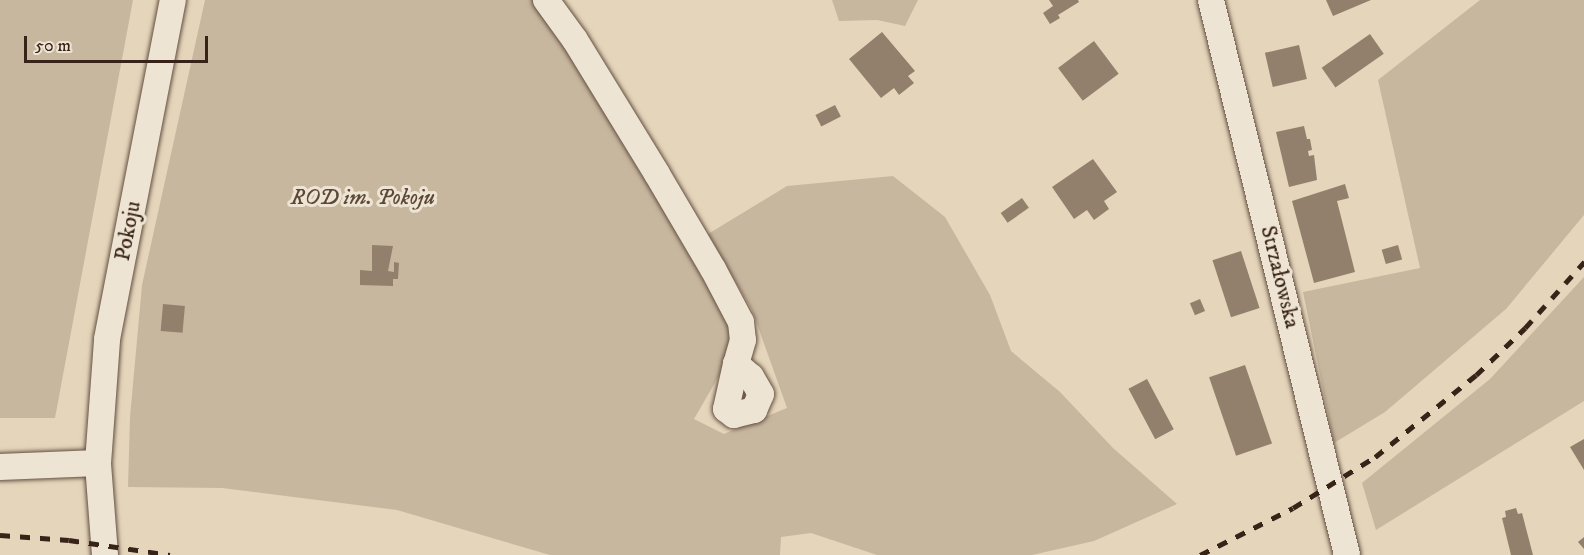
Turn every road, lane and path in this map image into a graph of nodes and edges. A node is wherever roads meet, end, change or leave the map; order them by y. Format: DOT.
graph roads {
  1 [pos="173,0"];
  2 [pos="546,0"];
  3 [pos="1211,0"];
  4 [pos="736,364"];
  5 [pos="98,463"];
  6 [pos="0,467"];
  7 [pos="105,555"];
  8 [pos="1347,555"];
  1 -- 5 [label="street, Pokoju"];
  2 -- 4 [label="street"];
  3 -- 8 [label="street, Strzałowska"];
  5 -- 6 [label="street"];
  5 -- 7 [label="street, Pokoju"];
}
